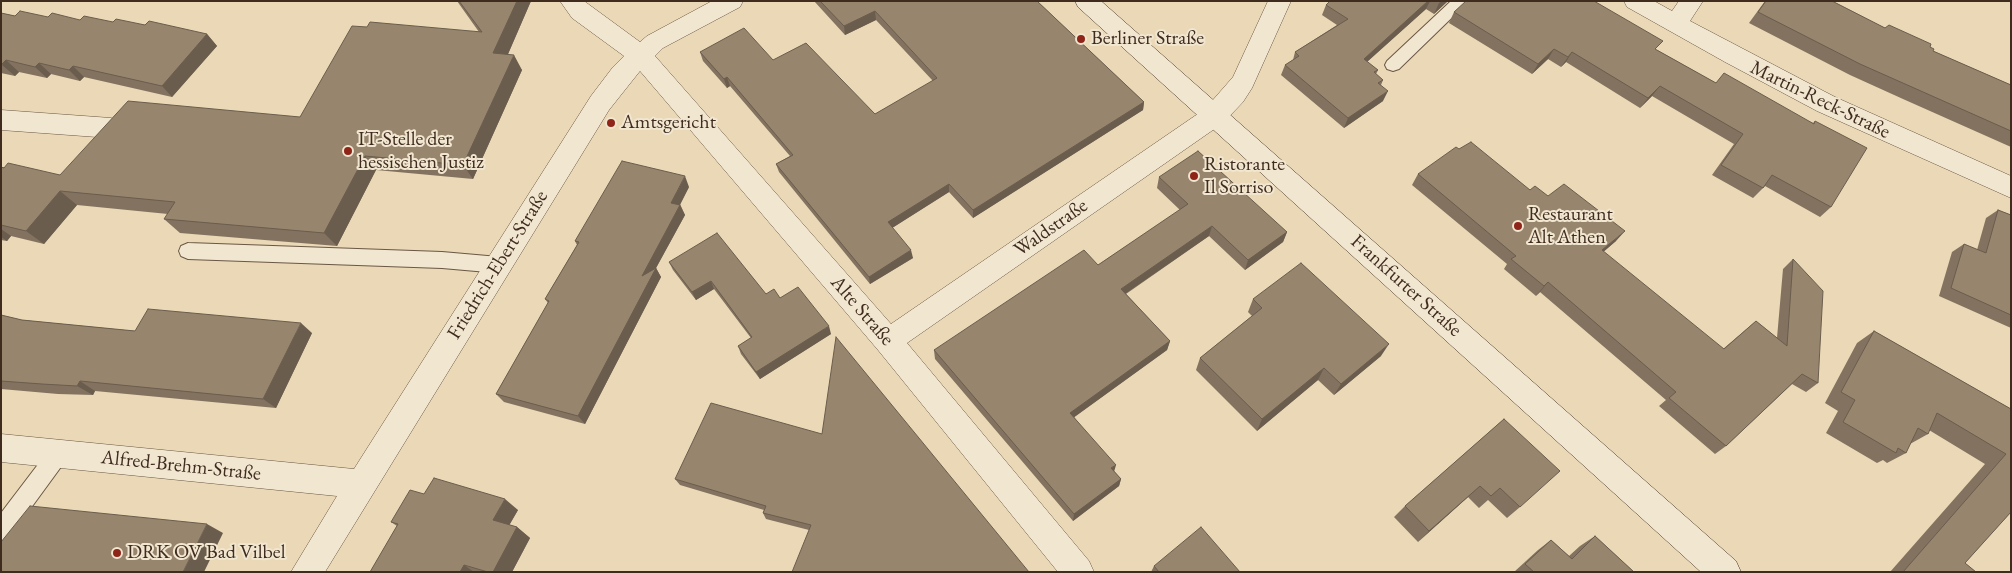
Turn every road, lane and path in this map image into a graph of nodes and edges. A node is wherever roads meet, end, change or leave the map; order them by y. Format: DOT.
graph roads {
  1 [pos="571,1"];
  2 [pos="732,1"];
  3 [pos="1086,1"];
  4 [pos="1280,1"];
  5 [pos="1460,1"];
  6 [pos="1635,1"];
  7 [pos="1692,1"];
  8 [pos="1676,24"];
  9 [pos="640,55"];
  10 [pos="1393,65"];
  11 [pos="1214,116"];
  12 [pos="1,120"];
  13 [pos="111,128"];
  14 [pos="2011,188"];
  15 [pos="188,251"];
  16 [pos="499,265"];
  17 [pos="888,341"];
  18 [pos="1,448"];
  19 [pos="59,453"];
  20 [pos="360,484"];
  21 [pos="1,531"];
  22 [pos="307,572"];
  23 [pos="1078,572"];
  24 [pos="1725,572"];
  1 -- 9 [label="street, Alte Straße"];
  2 -- 9 [label="street, Friedrich-Ebert-Straße"];
  3 -- 11 [label="street, Frankfurter Straße"];
  4 -- 11 [label="street, Waldstraße"];
  5 -- 10 [label="lane"];
  6 -- 8 [label="street, Martin-Reck-Straße"];
  7 -- 8 [label="street"];
  8 -- 14 [label="street, Martin-Reck-Straße"];
  9 -- 16 [label="street, Friedrich-Ebert-Straße"];
  9 -- 17 [label="street, Alte Straße"];
  11 -- 17 [label="street, Waldstraße"];
  11 -- 24 [label="street, Frankfurter Straße"];
  12 -- 13 [label="street"];
  15 -- 16 [label="lane"];
  16 -- 20 [label="street, Friedrich-Ebert-Straße"];
  17 -- 23 [label="street, Alte Straße"];
  18 -- 19 [label="street, Alfred-Brehm-Straße"];
  19 -- 20 [label="street, Alfred-Brehm-Straße"];
  19 -- 21 [label="lane"];
  20 -- 22 [label="street, Friedrich-Ebert-Straße"];
}
